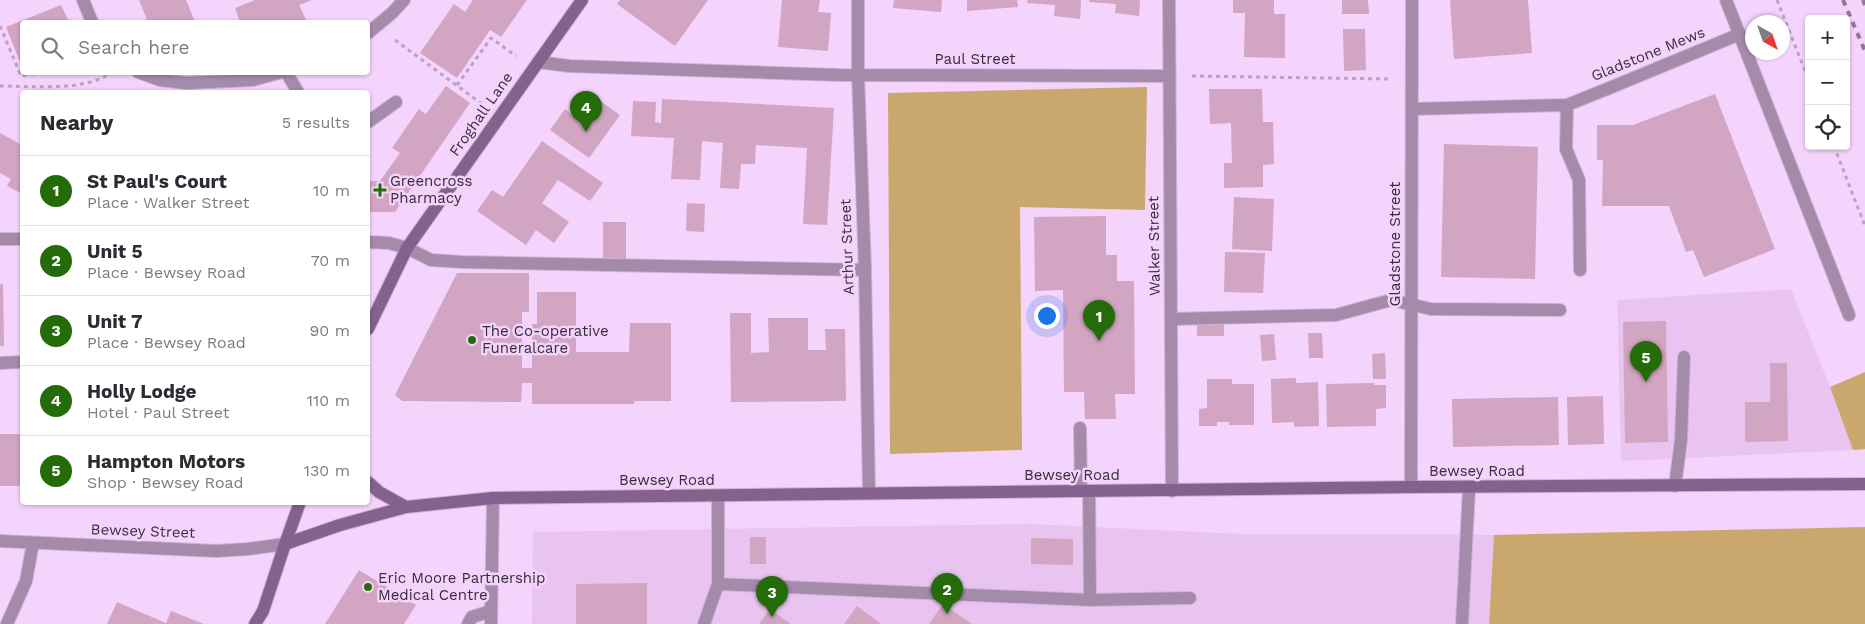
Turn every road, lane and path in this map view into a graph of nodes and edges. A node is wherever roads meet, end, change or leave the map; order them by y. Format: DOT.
graph roads {
  1 [pos="83,0"];
  2 [pos="404,0"];
  3 [pos="582,0"];
  4 [pos="858,0"];
  5 [pos="1169,0"];
  6 [pos="1412,0"];
  7 [pos="1726,0"];
  8 [pos="1777,0"];
  9 [pos="91,20"];
  10 [pos="0,26"];
  11 [pos="372,30"];
  12 [pos="1740,34"];
  13 [pos="536,65"];
  14 [pos="1805,71"];
  15 [pos="20,74"];
  16 [pos="108,75"];
  17 [pos="146,75"];
  18 [pos="272,75"];
  19 [pos="286,75"];
  20 [pos="858,75"];
  21 [pos="1169,76"];
  22 [pos="1412,79"];
  23 [pos="457,85"];
  24 [pos="0,86"];
  25 [pos="297,90"];
  26 [pos="396,102"];
  27 [pos="1567,105"];
  28 [pos="1412,109"];
  29 [pos="499,116"];
  30 [pos="370,121"];
  31 [pos="1836,150"];
  32 [pos="1865,226"];
  33 [pos="0,239"];
  34 [pos="20,239"];
  35 [pos="370,242"];
  36 [pos="406,248"];
  37 [pos="864,270"];
  38 [pos="1580,270"];
  39 [pos="1411,305"];
  40 [pos="1560,310"];
  41 [pos="1849,315"];
  42 [pos="1171,319"];
  43 [pos="370,325"];
  44 [pos="1684,357"];
  45 [pos="20,362"];
  46 [pos="0,363"];
  47 [pos="1080,428"];
  48 [pos="370,484"];
  49 [pos="1865,484"];
  50 [pos="1675,486"];
  51 [pos="1411,487"];
  52 [pos="1468,488"];
  53 [pos="1085,491"];
  54 [pos="1172,491"];
  55 [pos="868,493"];
  56 [pos="718,496"];
  57 [pos="493,498"];
  58 [pos="299,505"];
  59 [pos="406,507"];
  60 [pos="0,541"];
  61 [pos="33,543"];
  62 [pos="284,544"];
  63 [pos="718,584"];
  64 [pos="1190,598"];
  65 [pos="1090,600"];
  66 [pos="491,618"];
  67 [pos="7,624"];
  68 [pos="255,624"];
  69 [pos="468,624"];
  70 [pos="704,624"];
  71 [pos="1462,624"];
  1 -- 9 [label="street"];
  2 -- 11 [label="street"];
  3 -- 13 [label="street, Froghall Lane"];
  4 -- 20 [label="street, Arthur Street"];
  5 -- 21 [label="street, Walker Street"];
  6 -- 22 [label="street, Gladstone Street"];
  7 -- 12 [label="street"];
  8 -- 14 [label="path"];
  10 -- 15 [label="path"];
  11 -- 23 [label="path"];
  12 -- 27 [label="street, Gladstone Mews"];
  12 -- 41 [label="street"];
  13 -- 20 [label="street, Paul Street"];
  13 -- 23 [label="path"];
  13 -- 29 [label="street, Froghall Lane"];
  16 -- 24 [label="path"];
  17 -- 18 [label="street"];
  19 -- 25 [label="street"];
  20 -- 21 [label="street, Paul Street"];
  20 -- 37 [label="street, Arthur Street"];
  21 -- 22 [label="path"];
  21 -- 42 [label="street, Walker Street"];
  22 -- 28 [label="street, Gladstone Street"];
  23 -- 29 [label="path"];
  26 -- 30 [label="street"];
  27 -- 28 [label="street, Gladstone Mews"];
  27 -- 38 [label="street"];
  28 -- 39 [label="street, Gladstone Street"];
  29 -- 36 [label="street, Froghall Lane"];
  31 -- 32 [label="path"];
  33 -- 34 [label="street"];
  35 -- 36 [label="street"];
  36 -- 37 [label="street"];
  36 -- 43 [label="street, Froghall Lane"];
  37 -- 55 [label="street, Arthur Street"];
  39 -- 40 [label="street"];
  39 -- 42 [label="street"];
  39 -- 51 [label="street, Gladstone Street"];
  42 -- 54 [label="street, Walker Street"];
  44 -- 50 [label="street"];
  45 -- 46 [label="street"];
  47 -- 53 [label="street"];
  48 -- 59 [label="street"];
  49 -- 50 [label="street, Bewsey Road"];
  50 -- 52 [label="street, Bewsey Road"];
  51 -- 52 [label="street, Bewsey Road"];
  51 -- 54 [label="street, Bewsey Road"];
  52 -- 71 [label="street"];
  53 -- 54 [label="street, Bewsey Road"];
  53 -- 55 [label="street, Bewsey Road"];
  53 -- 65 [label="street"];
  55 -- 56 [label="street, Bewsey Road"];
  56 -- 57 [label="street, Bewsey Road"];
  56 -- 63 [label="street"];
  57 -- 59 [label="street, Bewsey Road"];
  57 -- 66 [label="street"];
  58 -- 62 [label="street"];
  59 -- 62 [label="street, Bewsey Road"];
  60 -- 61 [label="street, Bewsey Street"];
  61 -- 62 [label="street, Bewsey Street"];
  61 -- 67 [label="street"];
  62 -- 68 [label="street"];
  63 -- 65 [label="street"];
  63 -- 70 [label="street"];
  64 -- 65 [label="street"];
  66 -- 69 [label="street"];
}
